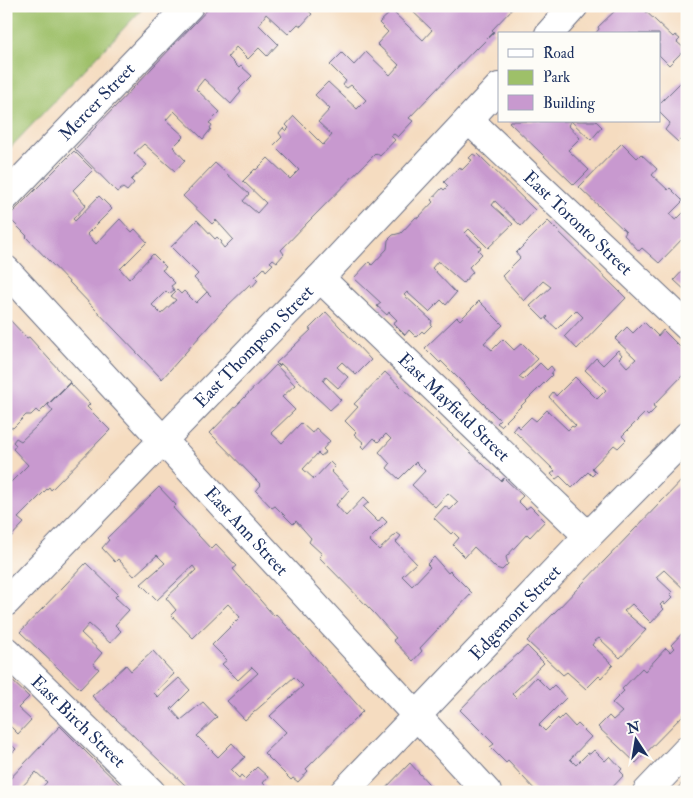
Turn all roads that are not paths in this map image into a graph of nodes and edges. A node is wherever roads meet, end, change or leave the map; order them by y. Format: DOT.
graph roads {
  1 [pos="189,6"];
  2 [pos="574,6"];
  3 [pos="551,32"];
  4 [pos="498,88"];
  5 [pos="468,120"];
  6 [pos="6,196"];
  7 [pos="6,270"];
  8 [pos="320,278"];
  9 [pos="687,326"];
  10 [pos="687,436"];
  11 [pos="162,440"];
  12 [pos="588,536"];
  13 [pos="6,602"];
  14 [pos="6,651"];
  15 [pos="416,717"];
  16 [pos="687,750"];
  17 [pos="151,792"];
  18 [pos="344,792"];
  19 [pos="487,792"];
  20 [pos="647,792"];
  1 -- 6 [label="street, Mercer Street"];
  2 -- 3 [label="street"];
  4 -- 5 [label="street, East Thompson Street"];
  5 -- 8 [label="street, East Thompson Street"];
  5 -- 9 [label="street, East Toronto Street"];
  7 -- 11 [label="street, East Ann Street"];
  8 -- 11 [label="street, East Thompson Street"];
  8 -- 12 [label="street, East Mayfield Street"];
  10 -- 12 [label="street, Edgemont Street"];
  11 -- 13 [label="street, East Thompson Street"];
  11 -- 15 [label="street, East Ann Street"];
  12 -- 15 [label="street, Edgemont Street"];
  14 -- 17 [label="street, East Birch Street"];
  15 -- 18 [label="street, Edgemont Street"];
  15 -- 19 [label="street, East Ann Street"];
  16 -- 20 [label="street"];
}
